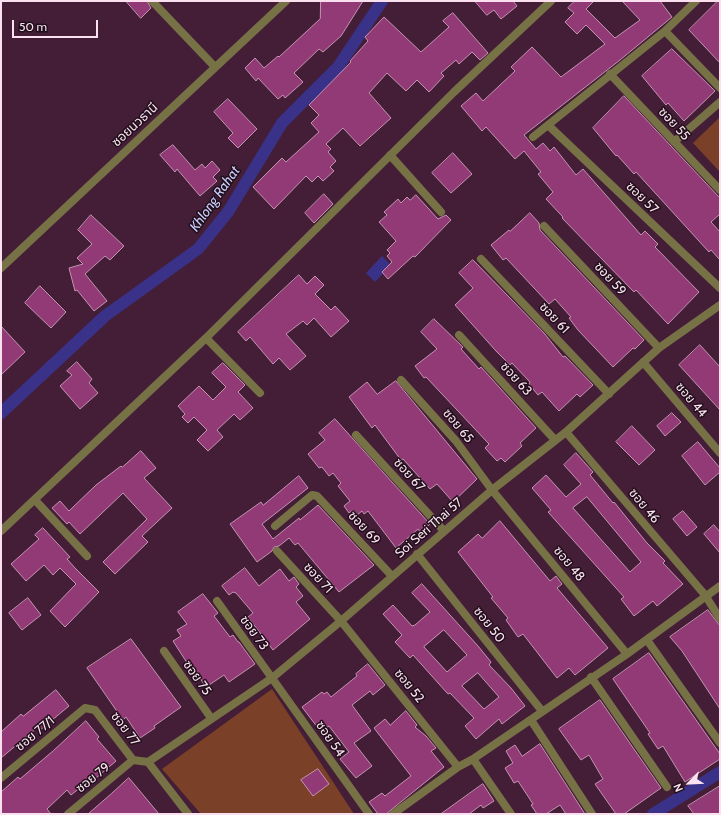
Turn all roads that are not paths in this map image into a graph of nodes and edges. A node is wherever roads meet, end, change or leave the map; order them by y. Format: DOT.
graph roads {
  1 [pos="152,1"];
  2 [pos="286,1"];
  3 [pos="551,1"];
  4 [pos="696,1"];
  5 [pos="665,31"];
  6 [pos="215,67"];
  7 [pos="610,74"];
  8 [pos="720,88"];
  9 [pos="720,102"];
  10 [pos="548,125"];
  11 [pos="533,137"];
  12 [pos="674,142"];
  13 [pos="390,155"];
  14 [pos="720,190"];
  15 [pos="441,212"];
  16 [pos="544,226"];
  17 [pos="481,259"];
  18 [pos="1,268"];
  19 [pos="720,288"];
  20 [pos="720,305"];
  21 [pos="459,335"];
  22 [pos="206,338"];
  23 [pos="659,348"];
  24 [pos="643,362"];
  25 [pos="401,380"];
  26 [pos="260,393"];
  27 [pos="609,394"];
  28 [pos="566,432"];
  29 [pos="356,435"];
  30 [pos="554,440"];
  31 [pos="720,453"];
  32 [pos="492,490"];
  33 [pos="34,500"];
  34 [pos="274,526"];
  35 [pos="1,531"];
  36 [pos="444,531"];
  37 [pos="277,551"];
  38 [pos="417,554"];
  39 [pos="87,556"];
  40 [pos="392,576"];
  41 [pos="720,586"];
  42 [pos="705,595"];
  43 [pos="217,601"];
  44 [pos="720,619"];
  45 [pos="341,621"];
  46 [pos="647,640"];
  47 [pos="164,651"];
  48 [pos="627,654"];
  49 [pos="591,677"];
  50 [pos="272,678"];
  51 [pos="85,708"];
  52 [pos="542,711"];
  53 [pos="211,718"];
  54 [pos="531,720"];
  55 [pos="720,743"];
  56 [pos="473,759"];
  57 [pos="133,760"];
  58 [pos="148,762"];
  59 [pos="458,767"];
  60 [pos="1,778"];
  61 [pos="667,787"];
  62 [pos="182,812"];
  63 [pos="507,813"];
  64 [pos="68,814"];
  65 [pos="368,814"];
  66 [pos="394,814"];
  67 [pos="592,814"];
  1 -- 6 [label="street"];
  2 -- 6 [label="street, ซอยนวธานี"];
  3 -- 13 [label="street"];
  4 -- 5 [label="street"];
  5 -- 7 [label="street"];
  5 -- 8 [label="street"];
  6 -- 18 [label="street, ซอยนวธานี"];
  7 -- 10 [label="street"];
  7 -- 12 [label="street, ซอย 55"];
  9 -- 12 [label="street"];
  10 -- 11 [label="street"];
  10 -- 19 [label="street, ซอย 57"];
  12 -- 14 [label="street, ซอย 55"];
  13 -- 15 [label="street"];
  13 -- 22 [label="street"];
  16 -- 23 [label="street, ซอย 59"];
  17 -- 27 [label="street, ซอย 61"];
  20 -- 23 [label="street, Soi Seri Thai 57"];
  21 -- 30 [label="street, ซอย 63"];
  22 -- 26 [label="street"];
  22 -- 33 [label="street"];
  23 -- 24 [label="street, Soi Seri Thai 57"];
  24 -- 27 [label="street, Soi Seri Thai 57"];
  24 -- 31 [label="street, ซอย 44"];
  25 -- 32 [label="street, ซอย 65"];
  27 -- 28 [label="street, Soi Seri Thai 57"];
  28 -- 30 [label="street, Soi Seri Thai 57"];
  28 -- 42 [label="street, ซอย 46"];
  29 -- 36 [label="street, ซอย 67"];
  30 -- 32 [label="street, Soi Seri Thai 57"];
  32 -- 36 [label="street, Soi Seri Thai 57"];
  32 -- 48 [label="street, ซอย 48"];
  33 -- 35 [label="street"];
  33 -- 39 [label="street"];
  34 -- 40 [label="street, ซอย 69"];
  36 -- 38 [label="street, Soi Seri Thai 57"];
  37 -- 45 [label="street, ซอย 71"];
  38 -- 40 [label="street, Soi Seri Thai 57"];
  38 -- 52 [label="street, ซอย 50"];
  40 -- 45 [label="street, Soi Seri Thai 57"];
  41 -- 42 [label="street"];
  42 -- 44 [label="street, ซอย 46"];
  42 -- 46 [label="street"];
  43 -- 50 [label="street, ซอย 73"];
  45 -- 50 [label="street, Soi Seri Thai 57"];
  45 -- 59 [label="street, ซอย 52"];
  46 -- 48 [label="street"];
  46 -- 55 [label="street"];
  47 -- 53 [label="street, ซอย 75"];
  48 -- 49 [label="street"];
  49 -- 52 [label="street"];
  49 -- 61 [label="street"];
  50 -- 53 [label="street, Soi Seri Thai 57"];
  50 -- 65 [label="street, ซอย 54"];
  51 -- 57 [label="street, ซอย 77"];
  51 -- 60 [label="street, ซอย 77/1"];
  52 -- 54 [label="street"];
  53 -- 58 [label="street, Soi Seri Thai 57"];
  54 -- 56 [label="street"];
  54 -- 67 [label="street"];
  56 -- 59 [label="street"];
  56 -- 63 [label="street"];
  57 -- 58 [label="street, ซอย 77"];
  57 -- 64 [label="street, ซอย 79"];
  58 -- 62 [label="street"];
  59 -- 66 [label="street"];
}
